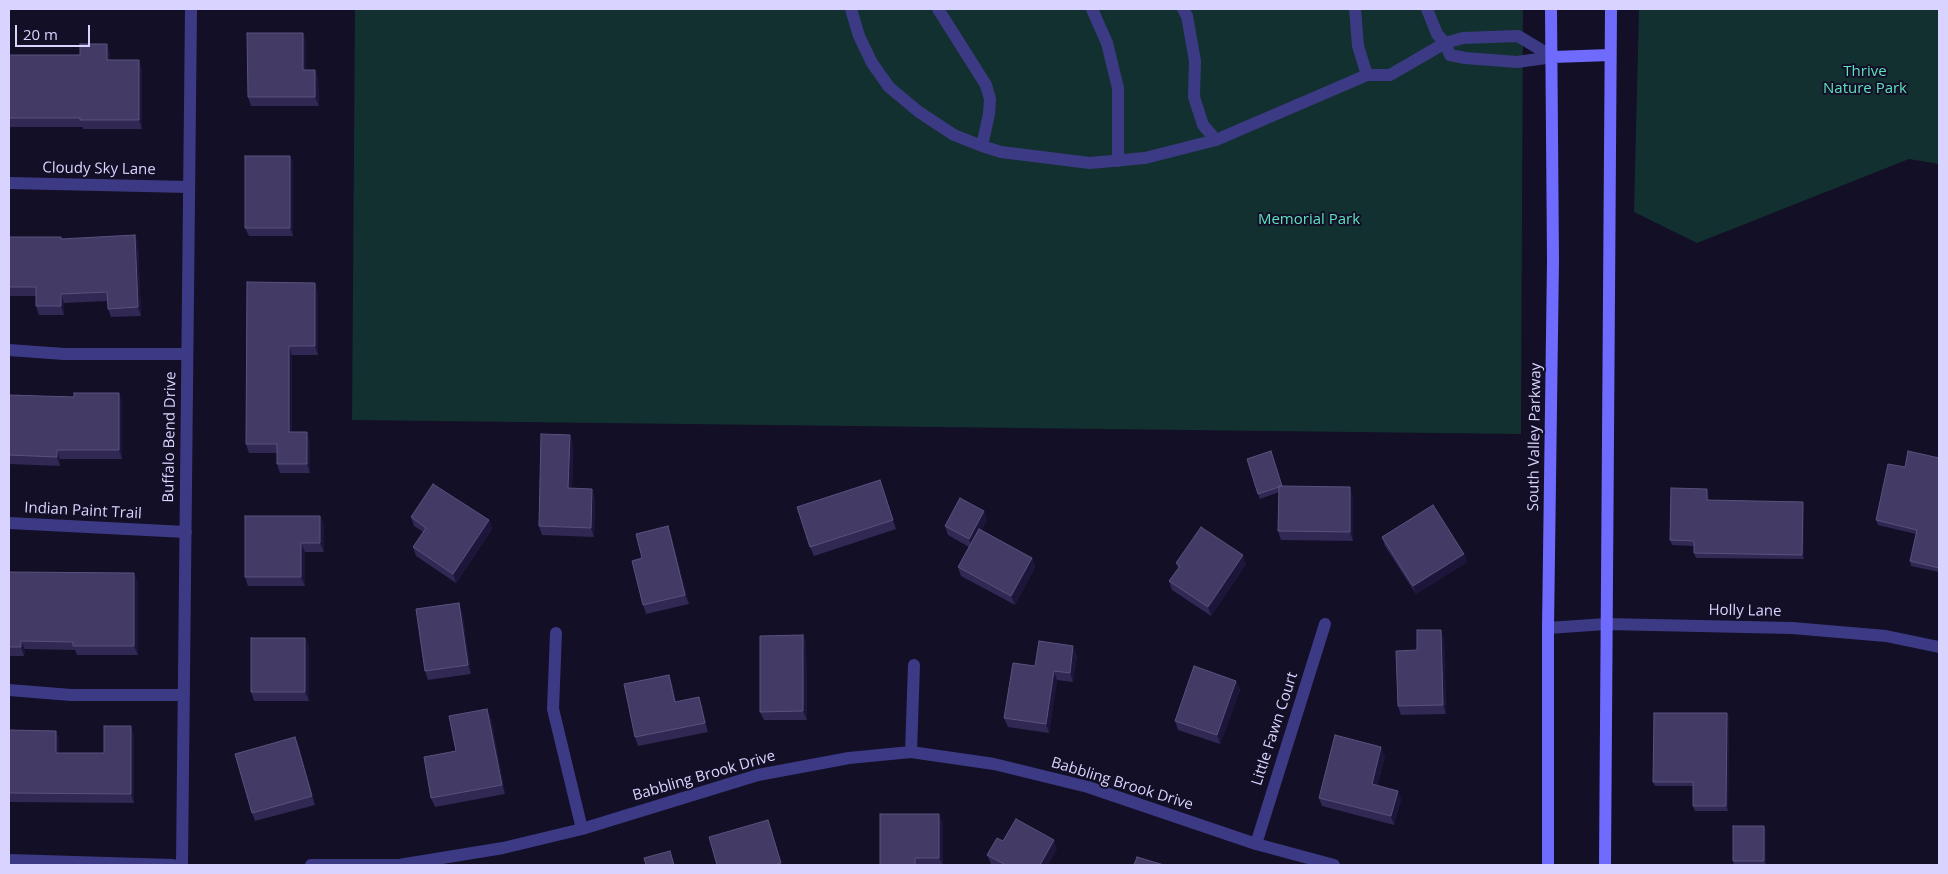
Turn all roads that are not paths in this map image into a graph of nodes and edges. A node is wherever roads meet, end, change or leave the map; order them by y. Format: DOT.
graph roads {
  1 [pos="191,9"];
  2 [pos="851,9"];
  3 [pos="938,9"];
  4 [pos="1092,9"];
  5 [pos="1183,9"];
  6 [pos="1355,9"];
  7 [pos="1427,9"];
  8 [pos="1551,9"];
  9 [pos="1611,9"];
  10 [pos="1445,44"];
  11 [pos="1610,55"];
  12 [pos="1553,57"];
  13 [pos="1367,75"];
  14 [pos="1216,140"];
  15 [pos="982,146"];
  16 [pos="1118,161"];
  17 [pos="9,183"];
  18 [pos="189,187"];
  19 [pos="9,350"];
  20 [pos="187,354"];
  21 [pos="9,523"];
  22 [pos="186,532"];
  23 [pos="1325,624"];
  24 [pos="1606,624"];
  25 [pos="1548,628"];
  26 [pos="556,634"];
  27 [pos="1939,647"];
  28 [pos="914,666"];
  29 [pos="9,690"];
  30 [pos="184,695"];
  31 [pos="911,752"];
  32 [pos="582,829"];
  33 [pos="1256,844"];
  34 [pos="9,860"];
  35 [pos="173,865"];
  36 [pos="182,865"];
  37 [pos="311,865"];
  38 [pos="1334,865"];
  39 [pos="1548,865"];
  40 [pos="1604,865"];
  1 -- 18 [label="street, Buffalo Bend Drive"];
  2 -- 15 [label="street"];
  3 -- 15 [label="street"];
  4 -- 16 [label="street"];
  5 -- 14 [label="street"];
  6 -- 13 [label="street"];
  7 -- 10 [label="street"];
  8 -- 12 [label="main road, South Valley Parkway"];
  9 -- 11 [label="main road"];
  10 -- 12 [label="street"];
  10 -- 12 [label="street"];
  10 -- 13 [label="street"];
  11 -- 12 [label="main road"];
  11 -- 24 [label="main road"];
  12 -- 25 [label="main road, South Valley Parkway"];
  13 -- 14 [label="street"];
  14 -- 16 [label="street"];
  15 -- 16 [label="street"];
  17 -- 18 [label="street, Cloudy Sky Lane"];
  18 -- 20 [label="street, Buffalo Bend Drive"];
  19 -- 20 [label="street"];
  20 -- 22 [label="street, Buffalo Bend Drive"];
  21 -- 22 [label="street, Indian Paint Trail"];
  22 -- 30 [label="street, Buffalo Bend Drive"];
  23 -- 33 [label="street, Little Fawn Court"];
  24 -- 25 [label="street, Holly Lane"];
  24 -- 27 [label="street, Holly Lane"];
  24 -- 40 [label="main road"];
  25 -- 39 [label="main road, South Valley Parkway"];
  26 -- 32 [label="street"];
  28 -- 31 [label="street"];
  29 -- 30 [label="street"];
  30 -- 36 [label="street, Buffalo Bend Drive"];
  31 -- 32 [label="street, Babbling Brook Drive"];
  31 -- 33 [label="street, Babbling Brook Drive"];
  32 -- 37 [label="street, Babbling Brook Drive"];
  33 -- 38 [label="street, Babbling Brook Drive"];
  34 -- 35 [label="street"];
}
